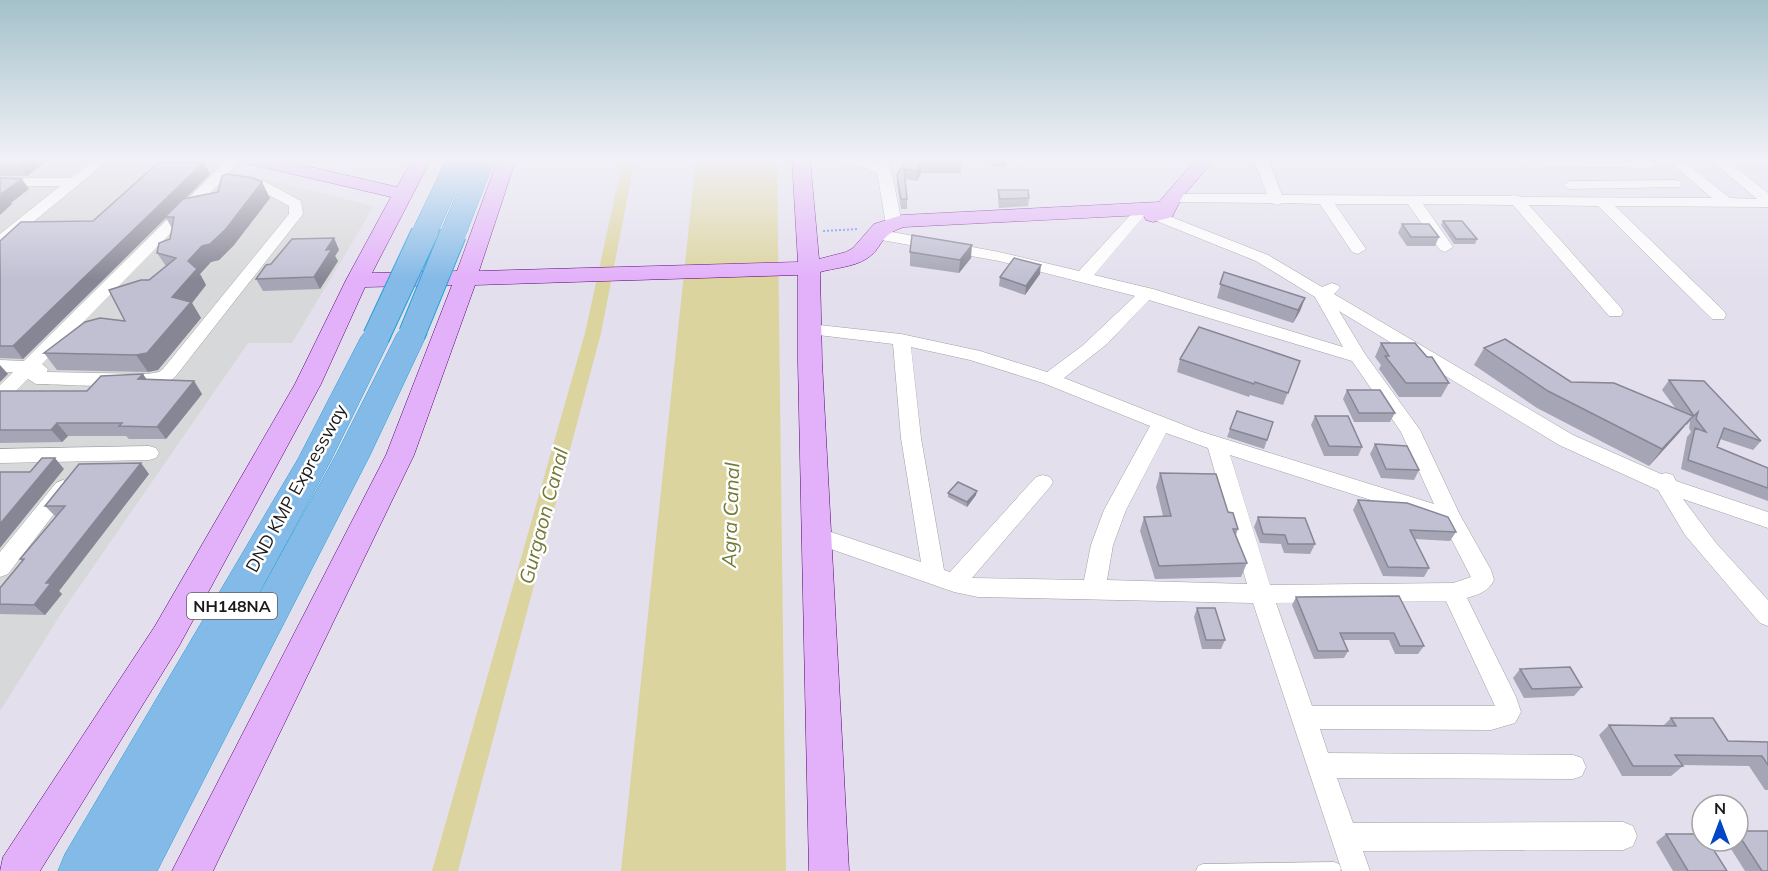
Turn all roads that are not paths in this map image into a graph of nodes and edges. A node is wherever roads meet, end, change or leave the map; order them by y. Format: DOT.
graph roads {
  1 [pos="1515,199"];
  2 [pos="52,200"];
  3 [pos="194,200"];
  4 [pos="288,200"];
  5 [pos="400,200"];
  6 [pos="440,200"];
  7 [pos="467,200"];
  8 [pos="493,200"];
  9 [pos="804,200"];
  10 [pos="884,200"];
  11 [pos="1165,200"];
  12 [pos="1412,200"];
  13 [pos="1448,200"];
  14 [pos="1543,200"];
  15 [pos="1692,200"];
  16 [pos="1723,200"];
  17 [pos="1276,201"];
  18 [pos="1326,201"];
  19 [pos="1601,201"];
  20 [pos="1768,202"];
  21 [pos="1697,204"];
  22 [pos="1728,204"];
  23 [pos="1155,210"];
  24 [pos="885,228"];
  25 [pos="0,242"];
  26 [pos="1445,247"];
  27 [pos="1358,249"];
  28 [pos="798,269"];
  29 [pos="1084,276"];
  30 [pos="465,278"];
  31 [pos="357,280"];
  32 [pos="1328,290"];
  33 [pos="1147,293"];
  34 [pos="1615,312"];
  35 [pos="1718,315"];
  36 [pos="810,329"];
  37 [pos="394,336"];
  38 [pos="902,339"];
  39 [pos="1358,357"];
  40 [pos="0,366"];
  41 [pos="24,366"];
  42 [pos="1049,379"];
  43 [pos="0,396"];
  44 [pos="1160,425"];
  45 [pos="1217,444"];
  46 [pos="149,453"];
  47 [pos="90,454"];
  48 [pos="0,456"];
  49 [pos="1666,481"];
  50 [pos="1043,482"];
  51 [pos="1768,512"];
  52 [pos="1450,517"];
  53 [pos="1768,520"];
  54 [pos="816,535"];
  55 [pos="0,568"];
  56 [pos="944,580"];
  57 [pos="1094,589"];
  58 [pos="1453,591"];
  59 [pos="1261,594"];
  60 [pos="1768,616"];
  61 [pos="1302,717"];
  62 [pos="1319,765"];
  63 [pos="1573,767"];
  64 [pos="1623,836"];
  65 [pos="1344,837"];
  66 [pos="1345,870"];
  67 [pos="17,871"];
  68 [pos="82,871"];
  69 [pos="131,871"];
  70 [pos="192,871"];
  71 [pos="829,871"];
  72 [pos="1203,871"];
  1 -- 34 [label="street"];
  2 -- 25 [label="street"];
  3 -- 41 [label="street"];
  4 -- 41 [label="street"];
  5 -- 31 [label="street"];
  6 -- 37 [label="highway, DND KMP Expressway / NH148NA, bridge"];
  7 -- 37 [label="highway, DND KMP Expressway / NH148NA, bridge"];
  8 -- 30 [label="street"];
  9 -- 28 [label="street"];
  10 -- 24 [label="street"];
  11 -- 23 [label="street"];
  12 -- 13 [label="street"];
  12 -- 18 [label="street"];
  12 -- 26 [label="street"];
  14 -- 19 [label="street"];
  15 -- 21 [label="street"];
  16 -- 22 [label="street"];
  17 -- 18 [label="street"];
  17 -- 23 [label="street"];
  18 -- 27 [label="street"];
  19 -- 21 [label="street"];
  19 -- 35 [label="street"];
  20 -- 22 [label="street"];
  21 -- 22 [label="street"];
  23 -- 24 [label="street"];
  23 -- 29 [label="street"];
  23 -- 32 [label="street"];
  24 -- 28 [label="street"];
  24 -- 29 [label="street"];
  28 -- 30 [label="street"];
  28 -- 36 [label="street"];
  29 -- 33 [label="street"];
  30 -- 31 [label="street"];
  30 -- 70 [label="street"];
  31 -- 67 [label="street"];
  32 -- 39 [label="street"];
  32 -- 49 [label="street"];
  33 -- 39 [label="street"];
  33 -- 42 [label="street"];
  36 -- 38 [label="street"];
  36 -- 54 [label="street"];
  37 -- 68 [label="highway, DND KMP Expressway / NH148NA"];
  37 -- 69 [label="highway, DND KMP Expressway / NH148NA"];
  38 -- 42 [label="street"];
  38 -- 56 [label="street"];
  39 -- 52 [label="street"];
  40 -- 41 [label="street"];
  41 -- 43 [label="street"];
  42 -- 44 [label="street"];
  44 -- 45 [label="street"];
  44 -- 57 [label="street"];
  45 -- 52 [label="street"];
  45 -- 59 [label="street"];
  46 -- 47 [label="street"];
  47 -- 48 [label="street"];
  47 -- 55 [label="street"];
  49 -- 51 [label="street"];
  49 -- 53 [label="street"];
  49 -- 60 [label="street"];
  50 -- 56 [label="street"];
  52 -- 58 [label="street"];
  54 -- 56 [label="street"];
  54 -- 71 [label="street"];
  56 -- 57 [label="street"];
  57 -- 59 [label="street"];
  58 -- 59 [label="street"];
  58 -- 61 [label="street"];
  59 -- 61 [label="street"];
  61 -- 62 [label="street"];
  62 -- 63 [label="street"];
  62 -- 65 [label="street"];
  64 -- 65 [label="street"];
  65 -- 66 [label="street"];
  66 -- 72 [label="lane"];
}
